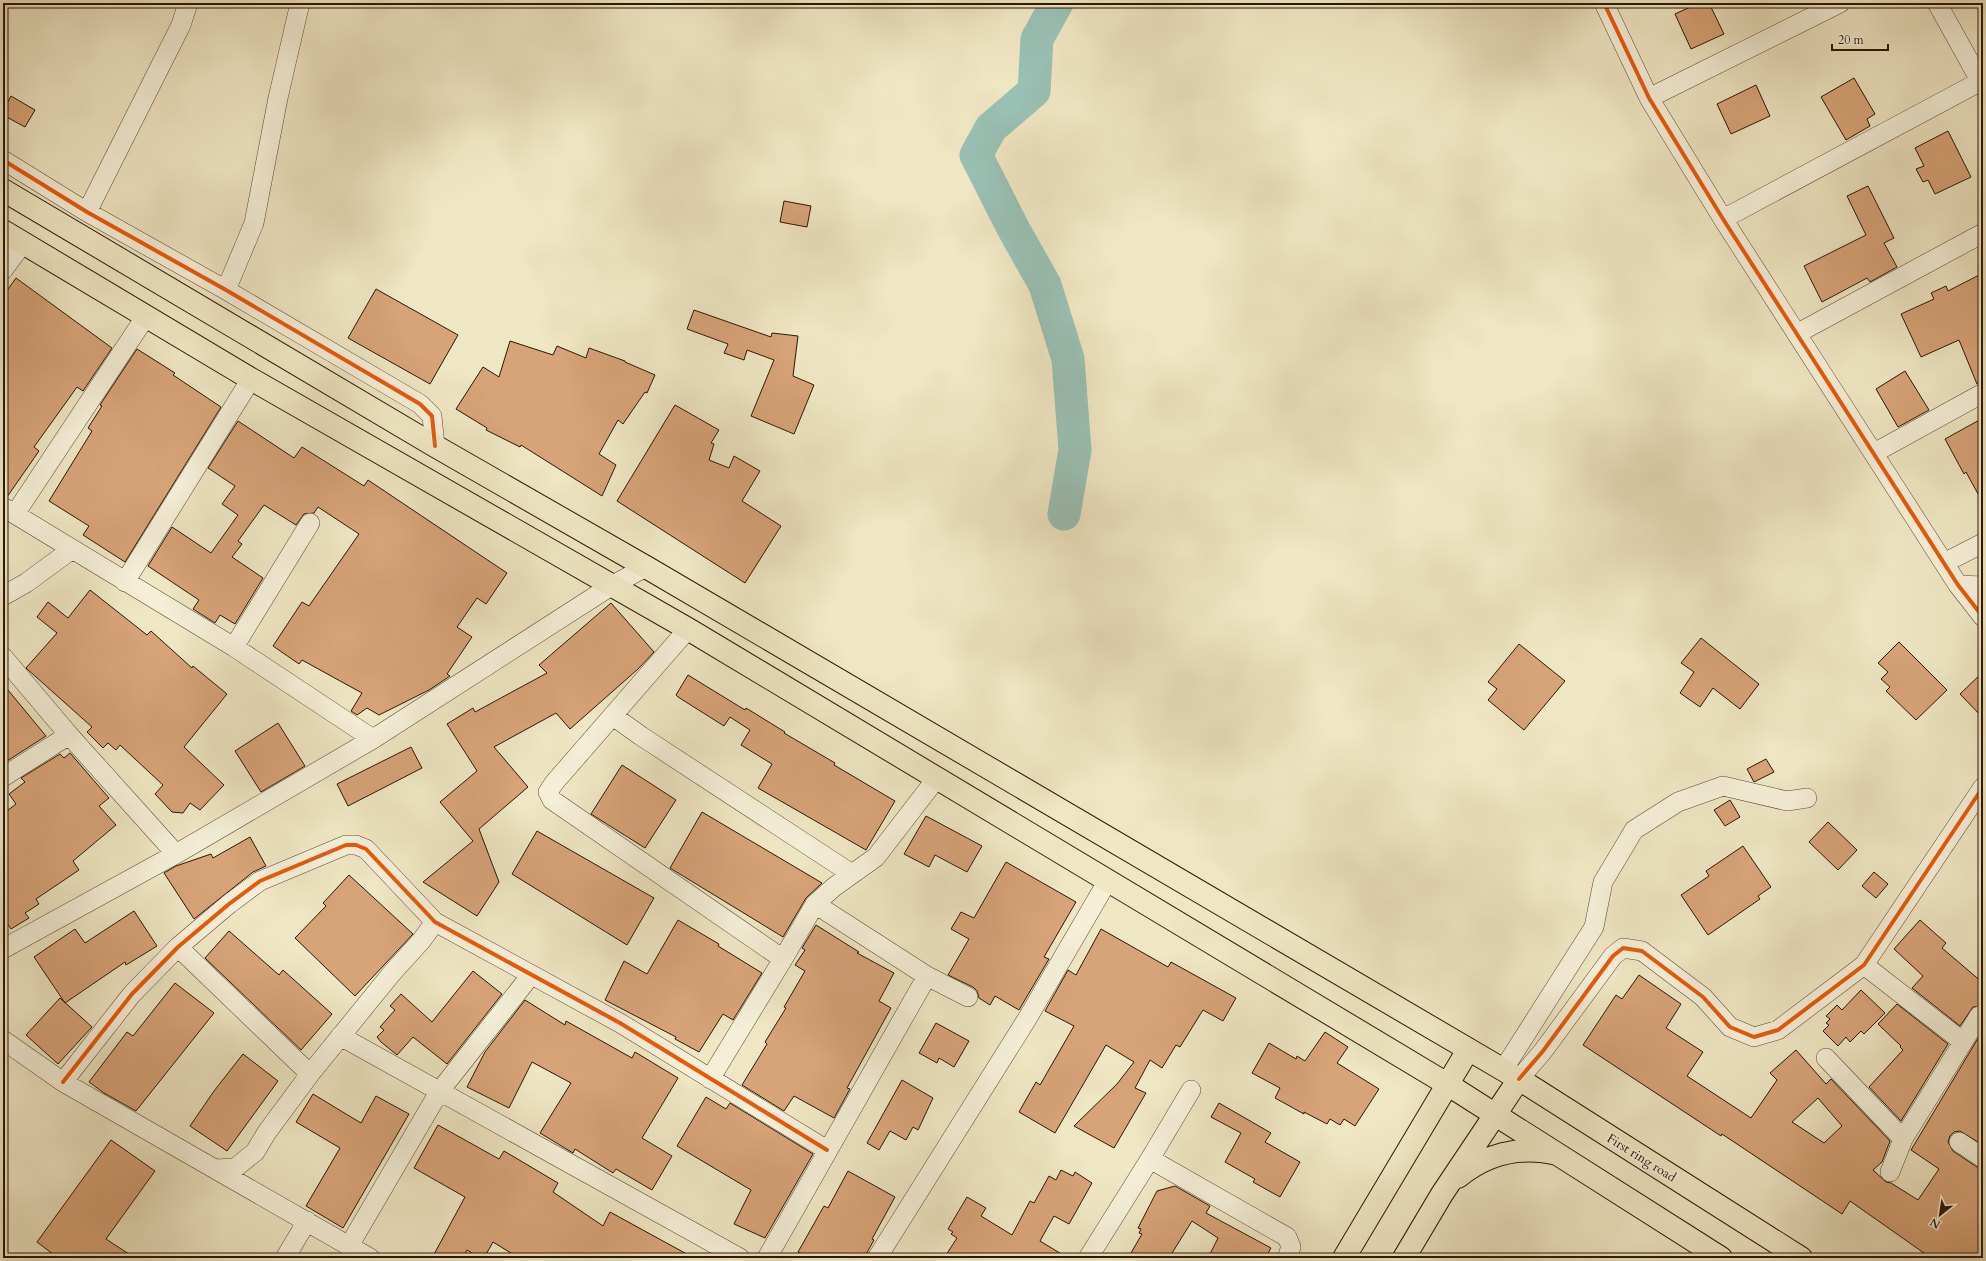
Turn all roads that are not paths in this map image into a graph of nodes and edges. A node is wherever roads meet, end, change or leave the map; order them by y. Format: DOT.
graph roads {
  1 [pos="188,3"];
  2 [pos="300,3"];
  3 [pos="1604,3"];
  4 [pos="1840,3"];
  5 [pos="1937,3"];
  6 [pos="1982,83"];
  7 [pos="1649,98"];
  8 [pos="3,160"];
  9 [pos="3,190"];
  10 [pos="87,212"];
  11 [pos="1723,219"];
  12 [pos="3,231"];
  13 [pos="1983,234"];
  14 [pos="23,243"];
  15 [pos="3,270"];
  16 [pos="226,290"];
  17 [pos="146,316"];
  18 [pos="1798,333"];
  19 [pos="251,379"];
  20 [pos="1983,393"];
  21 [pos="435,446"];
  22 [pos="1874,453"];
  23 [pos="9,511"];
  24 [pos="310,523"];
  25 [pos="1983,543"];
  26 [pos="71,550"];
  27 [pos="1944,563"];
  28 [pos="646,567"];
  29 [pos="125,582"];
  30 [pos="1958,585"];
  31 [pos="611,586"];
  32 [pos="1983,586"];
  33 [pos="3,596"];
  34 [pos="1983,617"];
  35 [pos="688,629"];
  36 [pos="234,647"];
  37 [pos="3,657"];
  38 [pos="613,716"];
  39 [pos="70,735"];
  40 [pos="373,739"];
  41 [pos="3,777"];
  42 [pos="936,779"];
  43 [pos="1983,787"];
  44 [pos="1807,798"];
  45 [pos="176,854"];
  46 [pos="852,874"];
  47 [pos="1106,882"];
  48 [pos="815,904"];
  49 [pos="435,922"];
  50 [pos="178,947"];
  51 [pos="3,949"];
  52 [pos="783,960"];
  53 [pos="1864,965"];
  54 [pos="531,975"];
  55 [pos="927,976"];
  56 [pos="968,997"];
  57 [pos="1979,1016"];
  58 [pos="340,1036"];
  59 [pos="3,1040"];
  60 [pos="1962,1041"];
  61 [pos="1468,1050"];
  62 [pos="1826,1058"];
  63 [pos="310,1074"];
  64 [pos="1511,1075"];
  65 [pos="710,1079"];
  66 [pos="63,1082"];
  67 [pos="1447,1084"];
  68 [pos="1191,1090"];
  69 [pos="439,1092"];
  70 [pos="1494,1114"];
  71 [pos="1903,1139"];
  72 [pos="1959,1142"];
  73 [pos="828,1150"];
  74 [pos="1559,1155"];
  75 [pos="1983,1158"];
  76 [pos="1150,1159"];
  77 [pos="215,1168"];
  78 [pos="1890,1172"];
  79 [pos="1442,1194"];
  80 [pos="307,1221"];
  81 [pos="349,1246"];
  82 [pos="1791,1255"];
  83 [pos="286,1258"];
  84 [pos="370,1258"];
  85 [pos="740,1258"];
  86 [pos="767,1258"];
  87 [pos="877,1258"];
  88 [pos="1088,1258"];
  89 [pos="1287,1258"];
  90 [pos="1344,1258"];
  91 [pos="1404,1258"];
  92 [pos="1721,1258"];
  1 -- 10 [label="street"];
  2 -- 16 [label="street"];
  3 -- 7 [label="street"];
  4 -- 7 [label="street"];
  5 -- 6 [label="street"];
  6 -- 11 [label="street"];
  7 -- 11 [label="street"];
  8 -- 10 [label="street"];
  9 -- 21 [label="main road, First ring road"];
  10 -- 16 [label="street"];
  11 -- 18 [label="street"];
  12 -- 14 [label="main road"];
  13 -- 18 [label="street"];
  14 -- 15 [label="street"];
  14 -- 17 [label="main road"];
  16 -- 21 [label="street"];
  17 -- 19 [label="main road"];
  17 -- 23 [label="street"];
  18 -- 22 [label="street"];
  19 -- 29 [label="street"];
  19 -- 31 [label="main road"];
  20 -- 22 [label="street"];
  21 -- 28 [label="main road, First ring road"];
  22 -- 27 [label="street"];
  23 -- 26 [label="street"];
  24 -- 36 [label="street"];
  25 -- 27 [label="street"];
  26 -- 29 [label="street"];
  26 -- 33 [label="street"];
  27 -- 30 [label="street"];
  28 -- 31 [label="street"];
  28 -- 61 [label="main road, First ring road"];
  29 -- 36 [label="street"];
  30 -- 32 [label="street"];
  30 -- 34 [label="street"];
  31 -- 35 [label="main road"];
  31 -- 40 [label="street"];
  35 -- 38 [label="street"];
  35 -- 42 [label="main road"];
  36 -- 40 [label="street"];
  37 -- 39 [label="street"];
  38 -- 46 [label="street"];
  38 -- 52 [label="street"];
  39 -- 41 [label="street"];
  39 -- 45 [label="street"];
  40 -- 45 [label="street"];
  42 -- 46 [label="street"];
  42 -- 47 [label="main road"];
  43 -- 53 [label="street"];
  44 -- 64 [label="street"];
  45 -- 51 [label="street"];
  46 -- 48 [label="street"];
  47 -- 67 [label="main road"];
  47 -- 87 [label="street"];
  48 -- 52 [label="street"];
  48 -- 55 [label="street"];
  49 -- 50 [label="street"];
  49 -- 54 [label="street"];
  49 -- 58 [label="street"];
  50 -- 63 [label="street"];
  50 -- 66 [label="street"];
  52 -- 65 [label="street"];
  53 -- 60 [label="street"];
  53 -- 64 [label="street"];
  54 -- 65 [label="street"];
  54 -- 69 [label="street"];
  55 -- 56 [label="street"];
  55 -- 73 [label="street"];
  57 -- 60 [label="street"];
  58 -- 63 [label="street"];
  58 -- 69 [label="street"];
  59 -- 66 [label="street"];
  60 -- 71 [label="street"];
  61 -- 64 [label="main road, First ring road"];
  61 -- 67 [label="main road"];
  62 -- 71 [label="street"];
  63 -- 77 [label="street"];
  64 -- 70 [label="main road"];
  64 -- 82 [label="main road, First ring road"];
  65 -- 73 [label="street"];
  66 -- 77 [label="street"];
  67 -- 70 [label="main road"];
  67 -- 90 [label="main road"];
  68 -- 76 [label="street"];
  69 -- 81 [label="street"];
  69 -- 85 [label="street"];
  70 -- 74 [label="main road"];
  70 -- 79 [label="main road"];
  71 -- 78 [label="street"];
  72 -- 75 [label="street"];
  73 -- 86 [label="street"];
  74 -- 79 [label="main road"];
  74 -- 92 [label="main road"];
  76 -- 88 [label="street"];
  76 -- 89 [label="street"];
  77 -- 80 [label="street"];
  79 -- 91 [label="main road"];
  80 -- 81 [label="street"];
  80 -- 83 [label="street"];
  81 -- 84 [label="street"];
}
